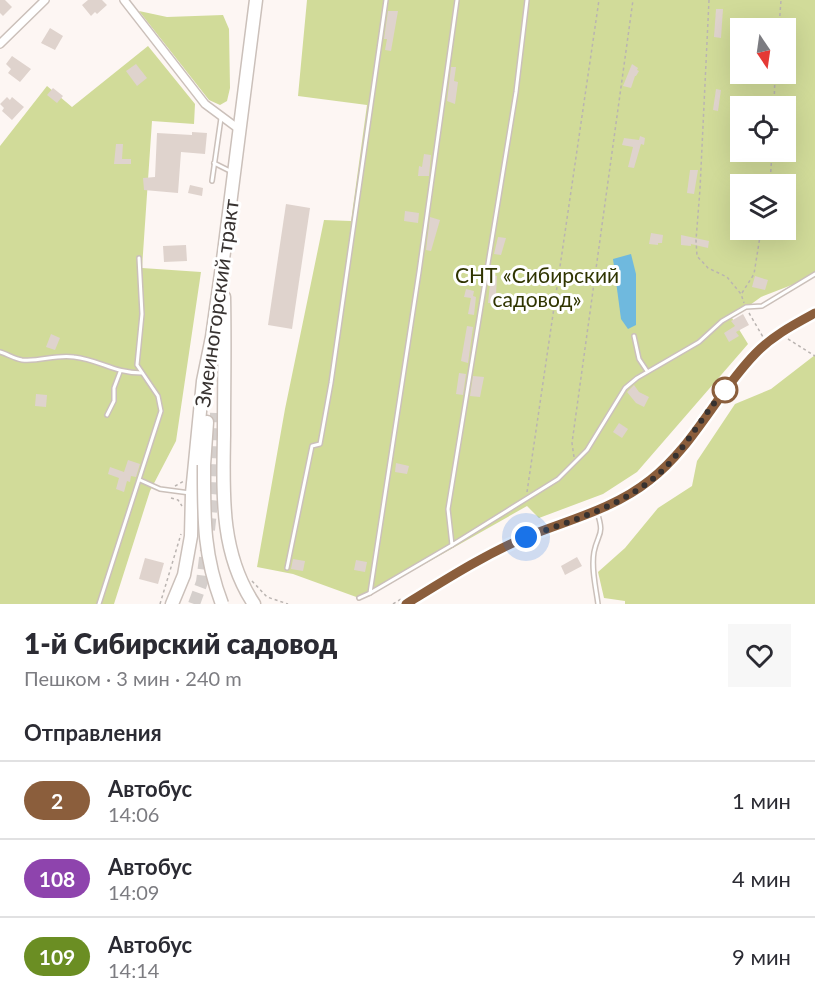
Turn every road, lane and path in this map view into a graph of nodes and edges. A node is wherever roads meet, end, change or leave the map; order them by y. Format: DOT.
graph roads {
  1 [pos="45,0"];
  2 [pos="124,0"];
  3 [pos="256,0"];
  4 [pos="386,0"];
  5 [pos="457,0"];
  6 [pos="526,0"];
  7 [pos="599,0"];
  8 [pos="633,0"];
  9 [pos="709,0"];
  10 [pos="781,0"];
  11 [pos="779,18"];
  12 [pos="0,44"];
  13 [pos="221,117"];
  14 [pos="240,130"];
  15 [pos="214,163"];
  16 [pos="234,173"];
  17 [pos="212,181"];
  18 [pos="759,240"];
  19 [pos="139,258"];
  20 [pos="223,260"];
  21 [pos="815,274"];
  22 [pos="741,294"];
  23 [pos="746,307"];
  24 [pos="224,308"];
  25 [pos="815,313"];
  26 [pos="778,334"];
  27 [pos="634,336"];
  28 [pos="212,337"];
  29 [pos="766,343"];
  30 [pos="0,352"];
  31 [pos="815,356"];
  32 [pos="647,371"];
  33 [pos="120,372"];
  34 [pos="142,373"];
  35 [pos="216,413"];
  36 [pos="106,415"];
  37 [pos="575,463"];
  38 [pos="140,480"];
  39 [pos="192,493"];
  40 [pos="171,498"];
  41 [pos="526,499"];
  42 [pos="183,509"];
  43 [pos="597,510"];
  44 [pos="183,526"];
  45 [pos="452,545"];
  46 [pos="287,568"];
  47 [pos="370,593"];
  48 [pos="359,598"];
  49 [pos="99,604"];
  50 [pos="160,604"];
  51 [pos="172,604"];
  52 [pos="222,604"];
  53 [pos="255,604"];
  54 [pos="406,604"];
  55 [pos="598,604"];
  1 -- 12 [label="street"];
  2 -- 13 [label="street"];
  3 -- 14 [label="highway, Змеиногорский тракт"];
  4 -- 46 [label="lane"];
  5 -- 47 [label="lane"];
  6 -- 45 [label="lane"];
  7 -- 41 [label="path"];
  8 -- 37 [label="path"];
  9 -- 22 [label="path"];
  10 -- 11 [label="path"];
  13 -- 14 [label="street"];
  13 -- 15 [label="lane"];
  14 -- 16 [label="highway, Змеиногорский тракт"];
  15 -- 16 [label="lane"];
  15 -- 17 [label="lane"];
  16 -- 20 [label="highway, Змеиногорский тракт"];
  18 -- 22 [label="path"];
  19 -- 34 [label="lane"];
  20 -- 24 [label="highway"];
  20 -- 28 [label="highway, Змеиногорский тракт"];
  21 -- 23 [label="lane"];
  22 -- 23 [label="path"];
  23 -- 29 [label="path"];
  23 -- 32 [label="lane"];
  24 -- 35 [label="highway"];
  24 -- 53 [label="highway"];
  25 -- 26 [label="main road"];
  26 -- 29 [label="main road"];
  26 -- 31 [label="path"];
  27 -- 32 [label="lane"];
  28 -- 39 [label="highway, Змеиногорский тракт"];
  28 -- 52 [label="highway, bridge"];
  29 -- 43 [label="main road"];
  30 -- 33 [label="lane"];
  32 -- 37 [label="lane"];
  33 -- 34 [label="lane"];
  33 -- 36 [label="lane"];
  34 -- 38 [label="lane"];
  37 -- 41 [label="lane"];
  38 -- 39 [label="lane"];
  38 -- 49 [label="lane"];
  39 -- 51 [label="highway, Змеиногорский тракт"];
  40 -- 42 [label="path"];
  41 -- 45 [label="lane"];
  43 -- 54 [label="main road"];
  43 -- 55 [label="lane"];
  44 -- 50 [label="path"];
  45 -- 47 [label="lane"];
  47 -- 48 [label="lane"];
}
